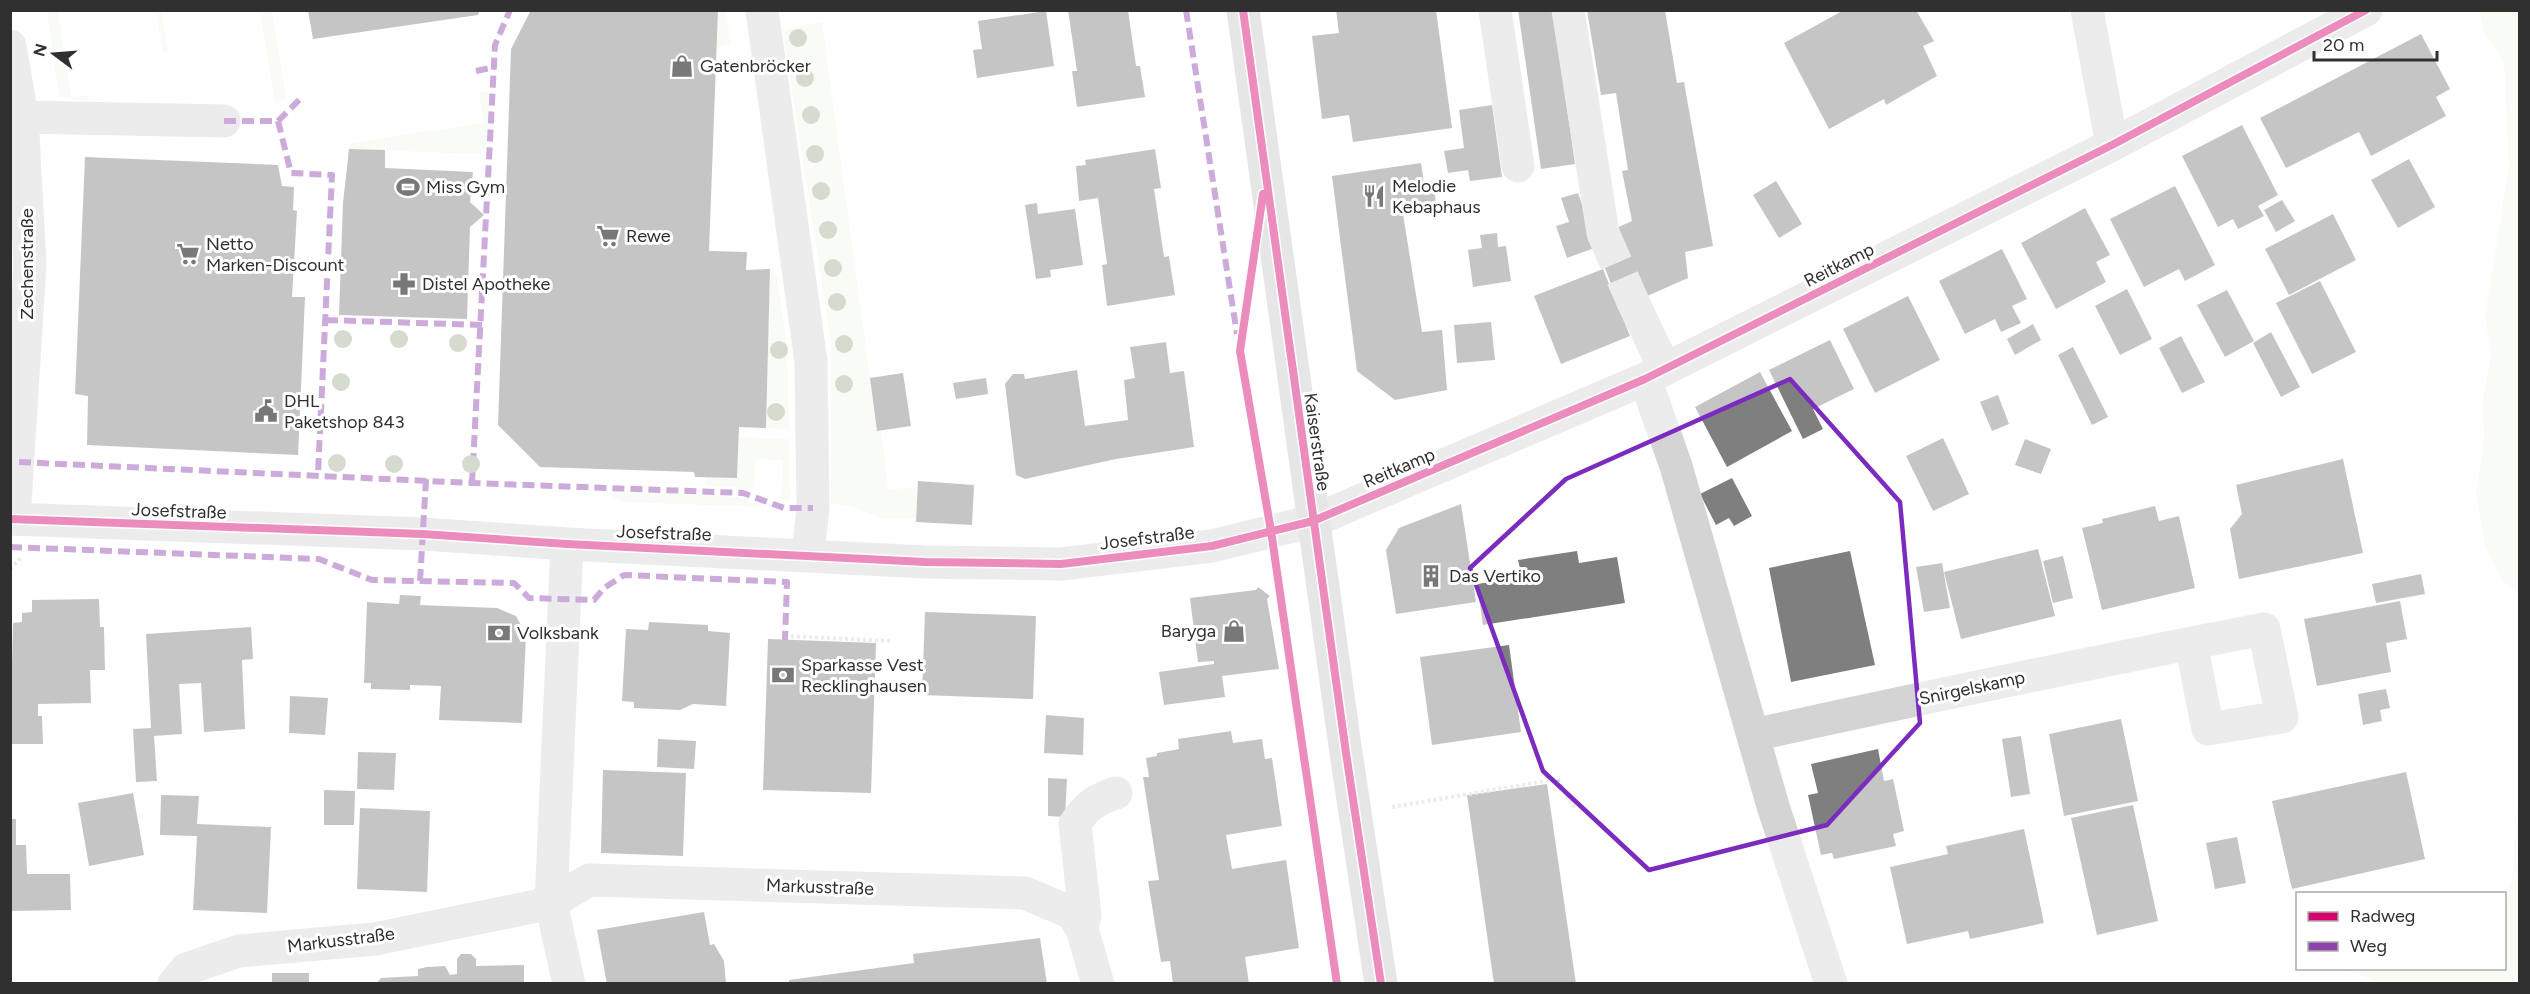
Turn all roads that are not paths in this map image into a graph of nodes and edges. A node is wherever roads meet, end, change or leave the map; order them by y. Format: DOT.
graph roads {
  1 [pos="762,10"];
  2 [pos="1243,10"];
  3 [pos="1495,10"];
  4 [pos="1568,10"];
  5 [pos="2087,10"];
  6 [pos="2366,10"];
  7 [pos="10,46"];
  8 [pos="22,117"];
  9 [pos="224,121"];
  10 [pos="2112,145"];
  11 [pos="1518,165"];
  12 [pos="1603,233"];
  13 [pos="1633,302"];
  14 [pos="1655,374"];
  15 [pos="12,519"];
  16 [pos="1313,521"];
  17 [pos="567,544"];
  18 [pos="808,554"];
  19 [pos="2191,643"];
  20 [pos="1753,735"];
  21 [pos="1116,793"];
  22 [pos="551,903"];
  23 [pos="1082,929"];
  24 [pos="174,984"];
  25 [pos="569,984"];
  26 [pos="1098,984"];
  27 [pos="1381,984"];
  28 [pos="1831,984"];
  1 -- 18 [label="street"];
  2 -- 16 [label="main road, Kaiserstraße"];
  3 -- 11 [label="street"];
  4 -- 12 [label="street"];
  5 -- 10 [label="street"];
  6 -- 10 [label="street, Reitkamp"];
  7 -- 8 [label="street, Zechenstraße"];
  8 -- 9 [label="street"];
  8 -- 15 [label="street, Zechenstraße"];
  10 -- 14 [label="street, Reitkamp"];
  13 -- 14 [label="street"];
  14 -- 16 [label="street, Reitkamp"];
  14 -- 20 [label="street"];
  15 -- 17 [label="street, Josefstraße"];
  16 -- 18 [label="street, Josefstraße"];
  16 -- 27 [label="main road, Kaiserstraße"];
  17 -- 18 [label="street, Josefstraße"];
  17 -- 22 [label="street"];
  19 -- 20 [label="street, Snirgelskamp"];
  20 -- 28 [label="street"];
  21 -- 23 [label="street"];
  22 -- 23 [label="street, Markusstraße"];
  22 -- 24 [label="street, Markusstraße"];
  22 -- 25 [label="street"];
  23 -- 26 [label="street"];
}
